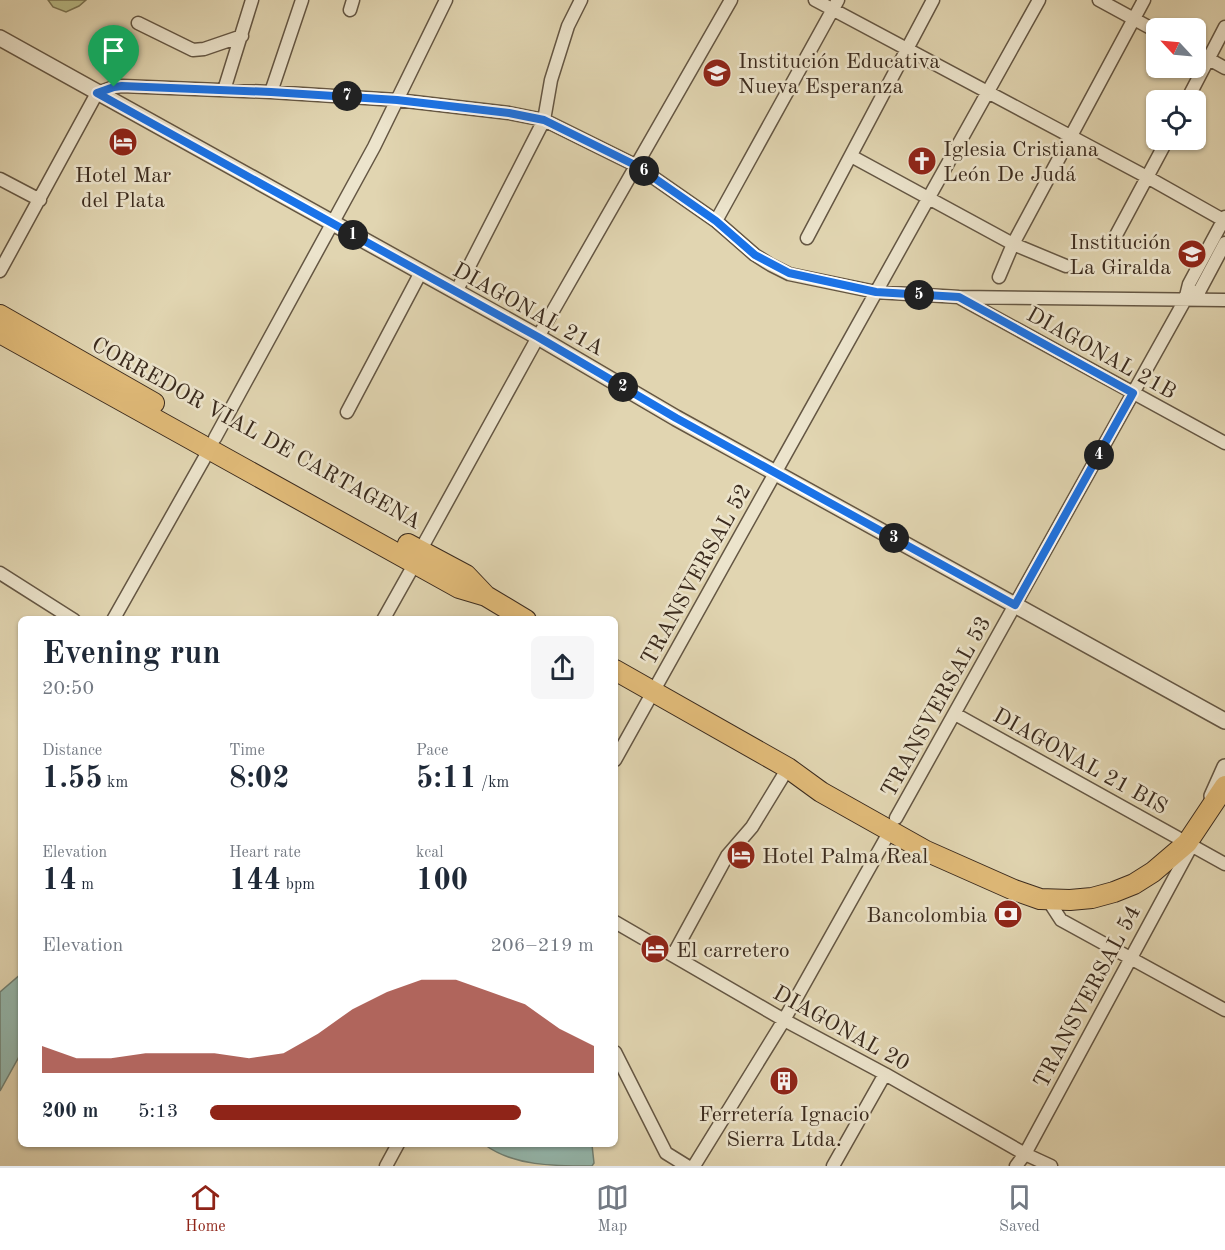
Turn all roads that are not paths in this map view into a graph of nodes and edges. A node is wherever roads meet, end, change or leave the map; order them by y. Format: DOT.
graph roads {
  1 [pos="252,0"];
  2 [pos="302,0"];
  3 [pos="446,0"];
  4 [pos="581,0"];
  5 [pos="731,0"];
  6 [pos="815,0"];
  7 [pos="933,0"];
  8 [pos="1039,0"];
  9 [pos="1099,0"];
  10 [pos="1144,0"];
  11 [pos="836,5"];
  12 [pos="1134,19"];
  13 [pos="138,22"];
  14 [pos="1146,26"];
  15 [pos="1225,27"];
  16 [pos="242,36"];
  17 [pos="0,38"];
  18 [pos="907,50"];
  19 [pos="1206,58"];
  20 [pos="1209,60"];
  21 [pos="1225,68"];
  22 [pos="224,90"];
  23 [pos="1192,90"];
  24 [pos="271,92"];
  25 [pos="97,93"];
  26 [pos="987,93"];
  27 [pos="397,100"];
  28 [pos="544,120"];
  29 [pos="1071,137"];
  30 [pos="1162,150"];
  31 [pos="851,156"];
  32 [pos="637,166"];
  33 [pos="1147,177"];
  34 [pos="0,179"];
  35 [pos="929,198"];
  36 [pos="40,200"];
  37 [pos="1224,220"];
  38 [pos="716,221"];
  39 [pos="333,224"];
  40 [pos="807,238"];
  41 [pos="1114,239"];
  42 [pos="1225,243"];
  43 [pos="1013,244"];
  44 [pos="1066,266"];
  45 [pos="0,271"];
  46 [pos="421,272"];
  47 [pos="999,277"];
  48 [pos="456,292"];
  49 [pos="876,292"];
  50 [pos="959,297"];
  51 [pos="1185,300"];
  52 [pos="1225,300"];
  53 [pos="0,315"];
  54 [pos="0,333"];
  55 [pos="538,337"];
  56 [pos="1133,393"];
  57 [pos="347,412"];
  58 [pos="1225,443"];
  59 [pos="212,444"];
  60 [pos="775,473"];
  61 [pos="418,557"];
  62 [pos="0,573"];
  63 [pos="1015,605"];
  64 [pos="68,616"];
  65 [pos="115,616"];
  66 [pos="385,616"];
  67 [pos="519,616"];
  68 [pos="618,672"];
  69 [pos="654,691"];
  70 [pos="954,714"];
  71 [pos="1225,721"];
  72 [pos="618,755"];
  73 [pos="1225,767"];
  74 [pos="788,768"];
  75 [pos="1225,786"];
  76 [pos="893,824"];
  77 [pos="1200,824"];
  78 [pos="1189,844"];
  79 [pos="1225,864"];
  80 [pos="1048,900"];
  81 [pos="618,924"];
  82 [pos="674,955"];
  83 [pos="1130,959"];
  84 [pos="1225,1010"];
  85 [pos="784,1020"];
  86 [pos="618,1058"];
  87 [pos="885,1074"];
  88 [pos="396,1147"];
  89 [pos="1024,1154"];
  90 [pos="389,1161"];
  91 [pos="1036,1163"];
  92 [pos="687,1166"];
  93 [pos="694,1166"];
  94 [pos="833,1166"];
  95 [pos="1016,1166"];
  96 [pos="1051,1166"];
  1 -- 16 [label="street"];
  2 -- 24 [label="street"];
  3 -- 27 [label="street"];
  4 -- 28 [label="street"];
  5 -- 32 [label="street"];
  6 -- 11 [label="street"];
  7 -- 18 [label="street"];
  8 -- 26 [label="street, TRANSVERSAL 52"];
  9 -- 12 [label="street"];
  10 -- 12 [label="street"];
  11 -- 18 [label="street"];
  11 -- 38 [label="street"];
  12 -- 14 [label="street"];
  12 -- 29 [label="street"];
  13 -- 16 [label="street"];
  15 -- 20 [label="street"];
  16 -- 22 [label="street"];
  17 -- 25 [label="street, DIAGONAL 21A"];
  18 -- 26 [label="street"];
  18 -- 31 [label="street"];
  19 -- 20 [label="street"];
  20 -- 21 [label="street"];
  20 -- 23 [label="street"];
  22 -- 24 [label="street"];
  22 -- 25 [label="street"];
  24 -- 27 [label="street"];
  25 -- 36 [label="street"];
  25 -- 39 [label="street, DIAGONAL 21A"];
  26 -- 29 [label="street"];
  26 -- 35 [label="street, TRANSVERSAL 52"];
  27 -- 28 [label="street"];
  27 -- 39 [label="street"];
  28 -- 32 [label="street"];
  28 -- 48 [label="street"];
  29 -- 33 [label="street"];
  29 -- 43 [label="street"];
  30 -- 33 [label="street"];
  31 -- 35 [label="street"];
  31 -- 40 [label="street"];
  32 -- 38 [label="street"];
  32 -- 55 [label="street"];
  33 -- 37 [label="street"];
  33 -- 41 [label="street"];
  34 -- 36 [label="street"];
  35 -- 43 [label="street"];
  35 -- 49 [label="street, TRANSVERSAL 52"];
  36 -- 45 [label="street"];
  37 -- 51 [label="street, TRANSVERSAL 53"];
  38 -- 49 [label="street"];
  39 -- 46 [label="street, DIAGONAL 21A"];
  39 -- 59 [label="street"];
  42 -- 51 [label="street, TRANSVERSAL 53"];
  43 -- 44 [label="street"];
  43 -- 47 [label="street"];
  46 -- 48 [label="street, DIAGONAL 21A"];
  46 -- 57 [label="street"];
  48 -- 55 [label="street, DIAGONAL 21A"];
  49 -- 50 [label="street"];
  49 -- 60 [label="street, TRANSVERSAL 52"];
  50 -- 51 [label="street"];
  50 -- 56 [label="street, DIAGONAL 21B"];
  51 -- 52 [label="street"];
  51 -- 56 [label="street, TRANSVERSAL 53"];
  53 -- 59 [label="main road, CORREDOR VIAL DE CARTAGENA"];
  54 -- 59 [label="main road, CORREDOR VIAL DE CARTAGENA"];
  55 -- 60 [label="street, DIAGONAL 21A"];
  55 -- 61 [label="street"];
  56 -- 58 [label="street, DIAGONAL 21B"];
  56 -- 63 [label="street, TRANSVERSAL 53"];
  59 -- 61 [label="main road, CORREDOR VIAL DE CARTAGENA"];
  59 -- 65 [label="street"];
  60 -- 63 [label="street, DIAGONAL 21A"];
  60 -- 69 [label="street, TRANSVERSAL 52"];
  61 -- 66 [label="street"];
  61 -- 67 [label="main road, CORREDOR VIAL DE CARTAGENA"];
  62 -- 64 [label="street"];
  63 -- 70 [label="street, TRANSVERSAL 53"];
  63 -- 71 [label="street, DIAGONAL 21A"];
  68 -- 69 [label="main road"];
  69 -- 72 [label="street, TRANSVERSAL 52"];
  69 -- 74 [label="main road"];
  70 -- 76 [label="street, TRANSVERSAL 53"];
  70 -- 78 [label="street, DIAGONAL 21 BIS"];
  73 -- 77 [label="street"];
  74 -- 76 [label="main road"];
  74 -- 82 [label="street"];
  75 -- 77 [label="main road"];
  76 -- 80 [label="main road"];
  76 -- 85 [label="street, TRANSVERSAL 53"];
  77 -- 78 [label="main road"];
  78 -- 79 [label="street, DIAGONAL 21 BIS"];
  78 -- 80 [label="main road"];
  78 -- 83 [label="street, TRANSVERSAL 54"];
  80 -- 83 [label="street"];
  81 -- 82 [label="street, DIAGONAL 20"];
  82 -- 85 [label="street, DIAGONAL 20"];
  83 -- 84 [label="street"];
  83 -- 89 [label="street, TRANSVERSAL 54"];
  85 -- 87 [label="street, DIAGONAL 20"];
  85 -- 93 [label="street, TRANSVERSAL 53"];
  86 -- 92 [label="street"];
  87 -- 89 [label="street, DIAGONAL 20"];
  87 -- 94 [label="street"];
  88 -- 90 [label="street"];
  89 -- 91 [label="street, DIAGONAL 20"];
  89 -- 95 [label="street, TRANSVERSAL 54"];
  91 -- 96 [label="street, DIAGONAL 20"];
}
